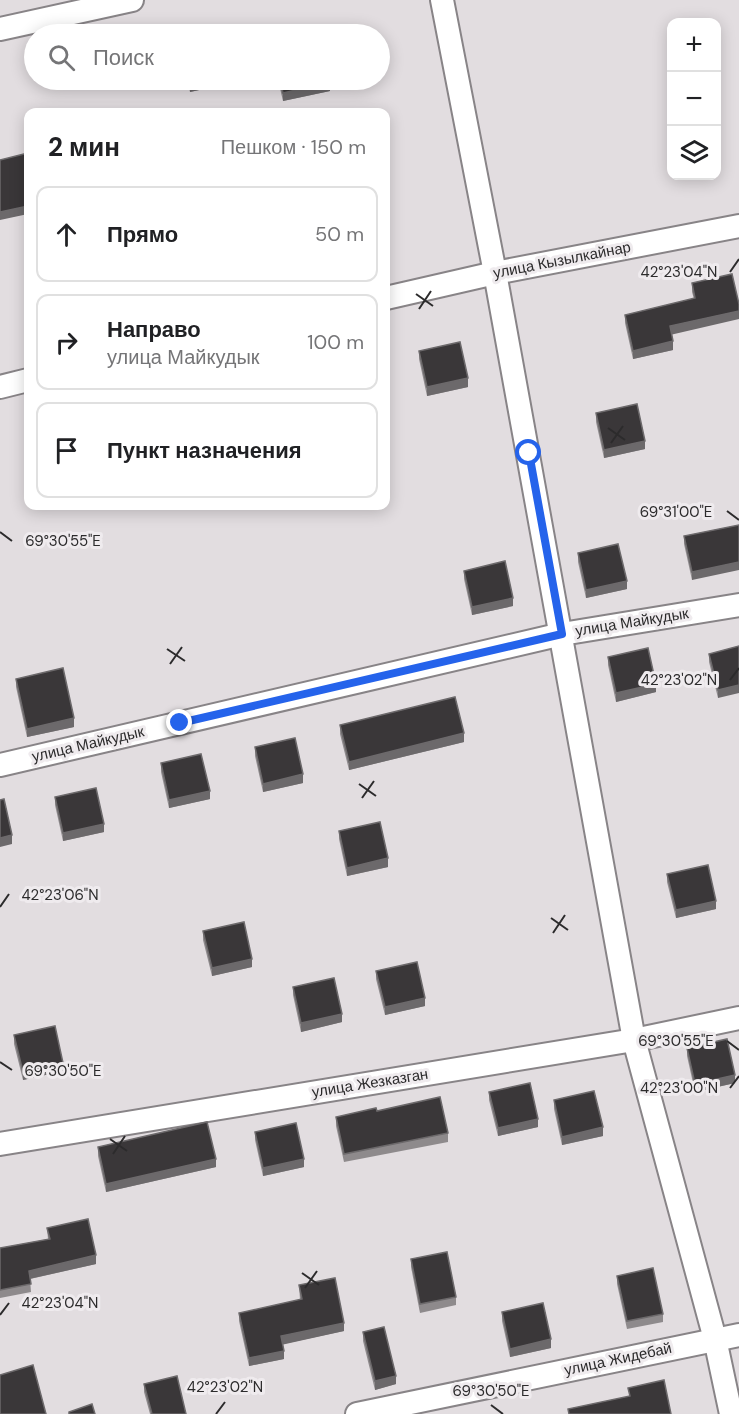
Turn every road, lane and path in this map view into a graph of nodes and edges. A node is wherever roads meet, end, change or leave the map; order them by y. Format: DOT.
graph roads {
  1 [pos="132,0"];
  2 [pos="442,0"];
  3 [pos="0,29"];
  4 [pos="739,226"];
  5 [pos="495,273"];
  6 [pos="390,297"];
  7 [pos="24,381"];
  8 [pos="0,387"];
  9 [pos="739,605"];
  10 [pos="562,634"];
  11 [pos="0,765"];
  12 [pos="739,1018"];
  13 [pos="634,1040"];
  14 [pos="0,1144"];
  15 [pos="739,1335"];
  16 [pos="715,1339"];
  17 [pos="357,1414"];
  18 [pos="731,1414"];
  1 -- 3 [label="street"];
  2 -- 5 [label="street"];
  4 -- 5 [label="street, улица Кызылкайнар"];
  5 -- 6 [label="street, улица Кызылкайнар"];
  5 -- 10 [label="street"];
  7 -- 8 [label="street"];
  9 -- 10 [label="street, улица Майкудык"];
  10 -- 11 [label="street, улица Майкудык"];
  10 -- 13 [label="street"];
  12 -- 13 [label="street, улица Жезказган"];
  13 -- 14 [label="street, улица Жезказган"];
  13 -- 16 [label="street"];
  15 -- 16 [label="street, улица Жидебай"];
  16 -- 17 [label="street, улица Жидебай"];
  16 -- 18 [label="street"];
}
